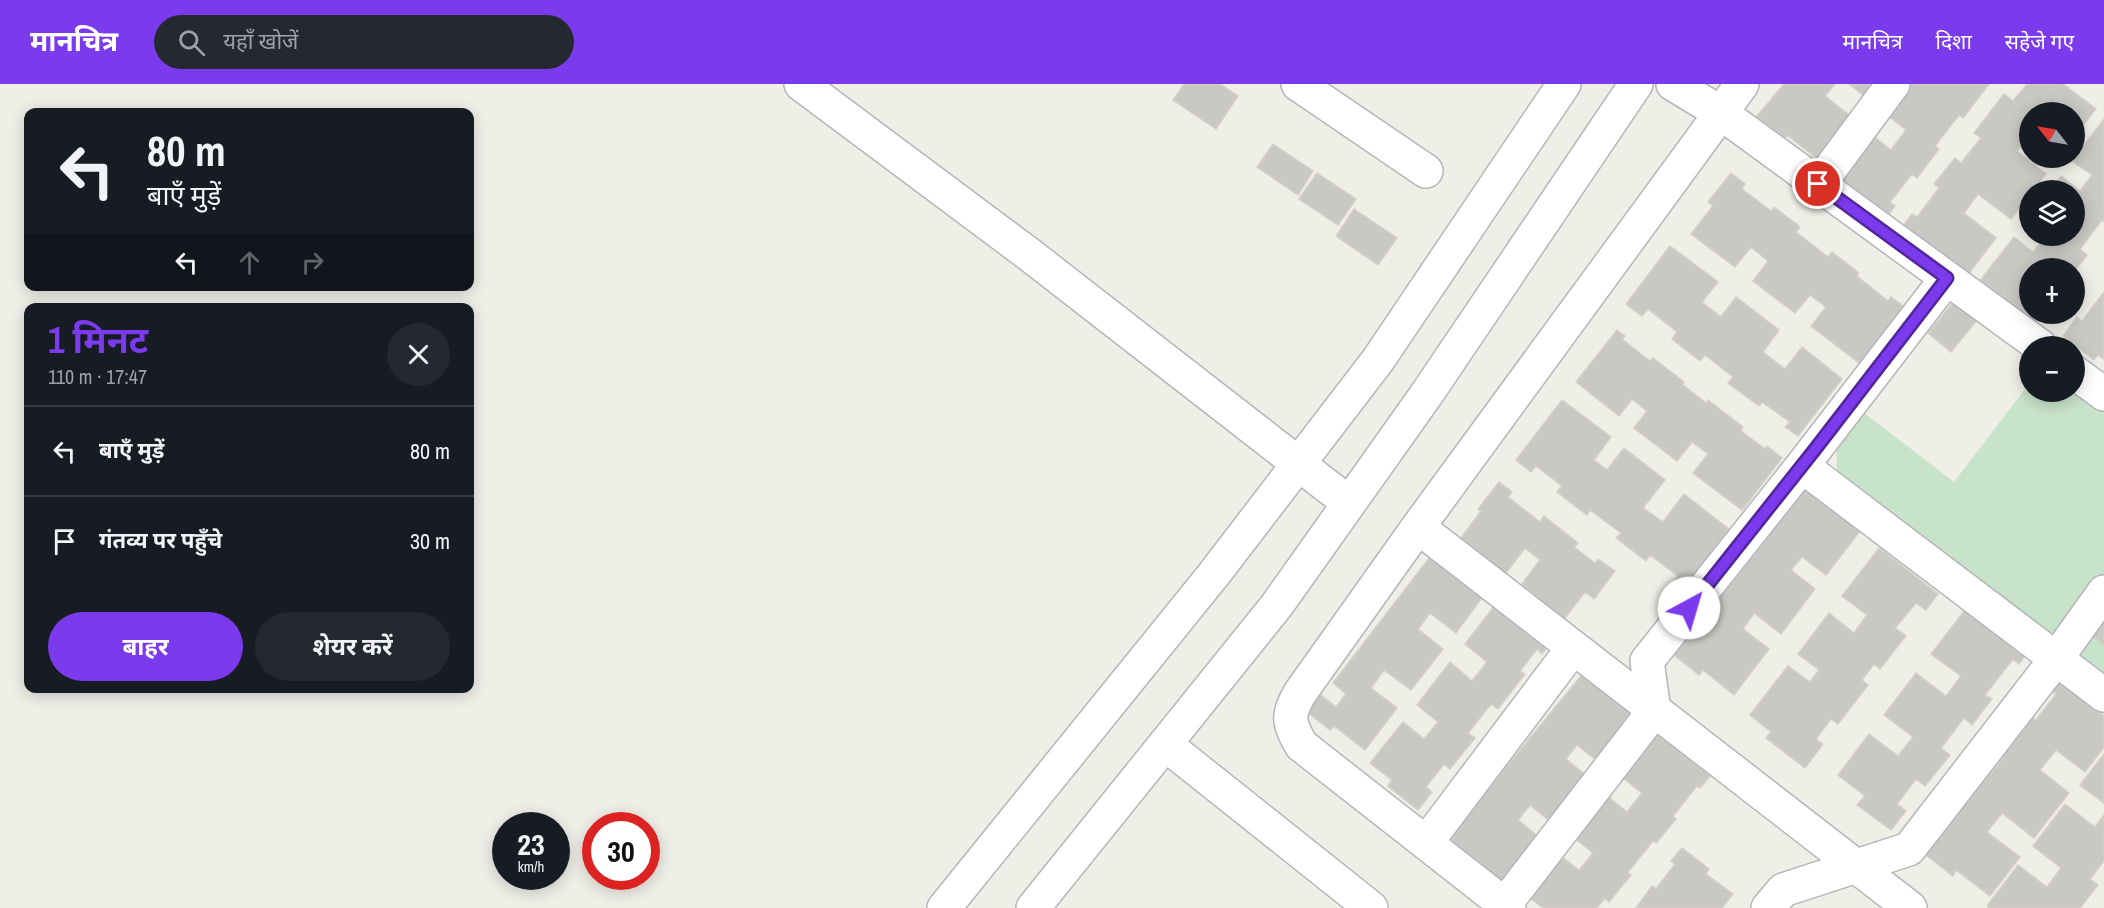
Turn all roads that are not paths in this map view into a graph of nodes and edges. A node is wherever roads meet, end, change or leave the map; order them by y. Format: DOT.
graph roads {
  1 [pos="1298,84"];
  2 [pos="1564,84"];
  3 [pos="1636,84"];
  4 [pos="1673,84"];
  5 [pos="1742,84"];
  6 [pos="1893,84"];
  7 [pos="807,86"];
  8 [pos="1721,113"];
  9 [pos="1426,171"];
  10 [pos="1818,184"];
  11 [pos="1947,278"];
  12 [pos="2026,336"];
  13 [pos="2085,380"];
  14 [pos="2104,394"];
  15 [pos="1299,464"];
  16 [pos="1802,466"];
  17 [pos="1349,503"];
  18 [pos="1418,528"];
  19 [pos="2104,592"];
  20 [pos="1573,648"];
  21 [pos="2056,659"];
  22 [pos="2104,695"];
  23 [pos="1654,711"];
  24 [pos="1165,744"];
  25 [pos="1426,843"];
  26 [pos="1856,868"];
  27 [pos="1507,906"];
  28 [pos="1907,907"];
  29 [pos="944,908"];
  30 [pos="1033,908"];
  31 [pos="1371,908"];
  32 [pos="1768,908"];
  1 -- 9 [label="street"];
  2 -- 15 [label="street"];
  3 -- 17 [label="street"];
  4 -- 8 [label="street"];
  5 -- 8 [label="street"];
  6 -- 10 [label="street"];
  7 -- 15 [label="street"];
  8 -- 10 [label="street"];
  8 -- 18 [label="street"];
  10 -- 11 [label="street"];
  11 -- 12 [label="street"];
  11 -- 16 [label="street"];
  13 -- 14 [label="street"];
  15 -- 17 [label="street"];
  15 -- 29 [label="street"];
  16 -- 21 [label="street"];
  16 -- 23 [label="street"];
  17 -- 24 [label="street"];
  18 -- 20 [label="street"];
  18 -- 25 [label="street"];
  19 -- 21 [label="street"];
  20 -- 23 [label="street"];
  20 -- 25 [label="street"];
  21 -- 22 [label="street"];
  21 -- 26 [label="street"];
  23 -- 26 [label="street"];
  23 -- 27 [label="street"];
  24 -- 30 [label="street"];
  24 -- 31 [label="street"];
  25 -- 27 [label="street"];
  26 -- 28 [label="street"];
  26 -- 32 [label="street"];
}
